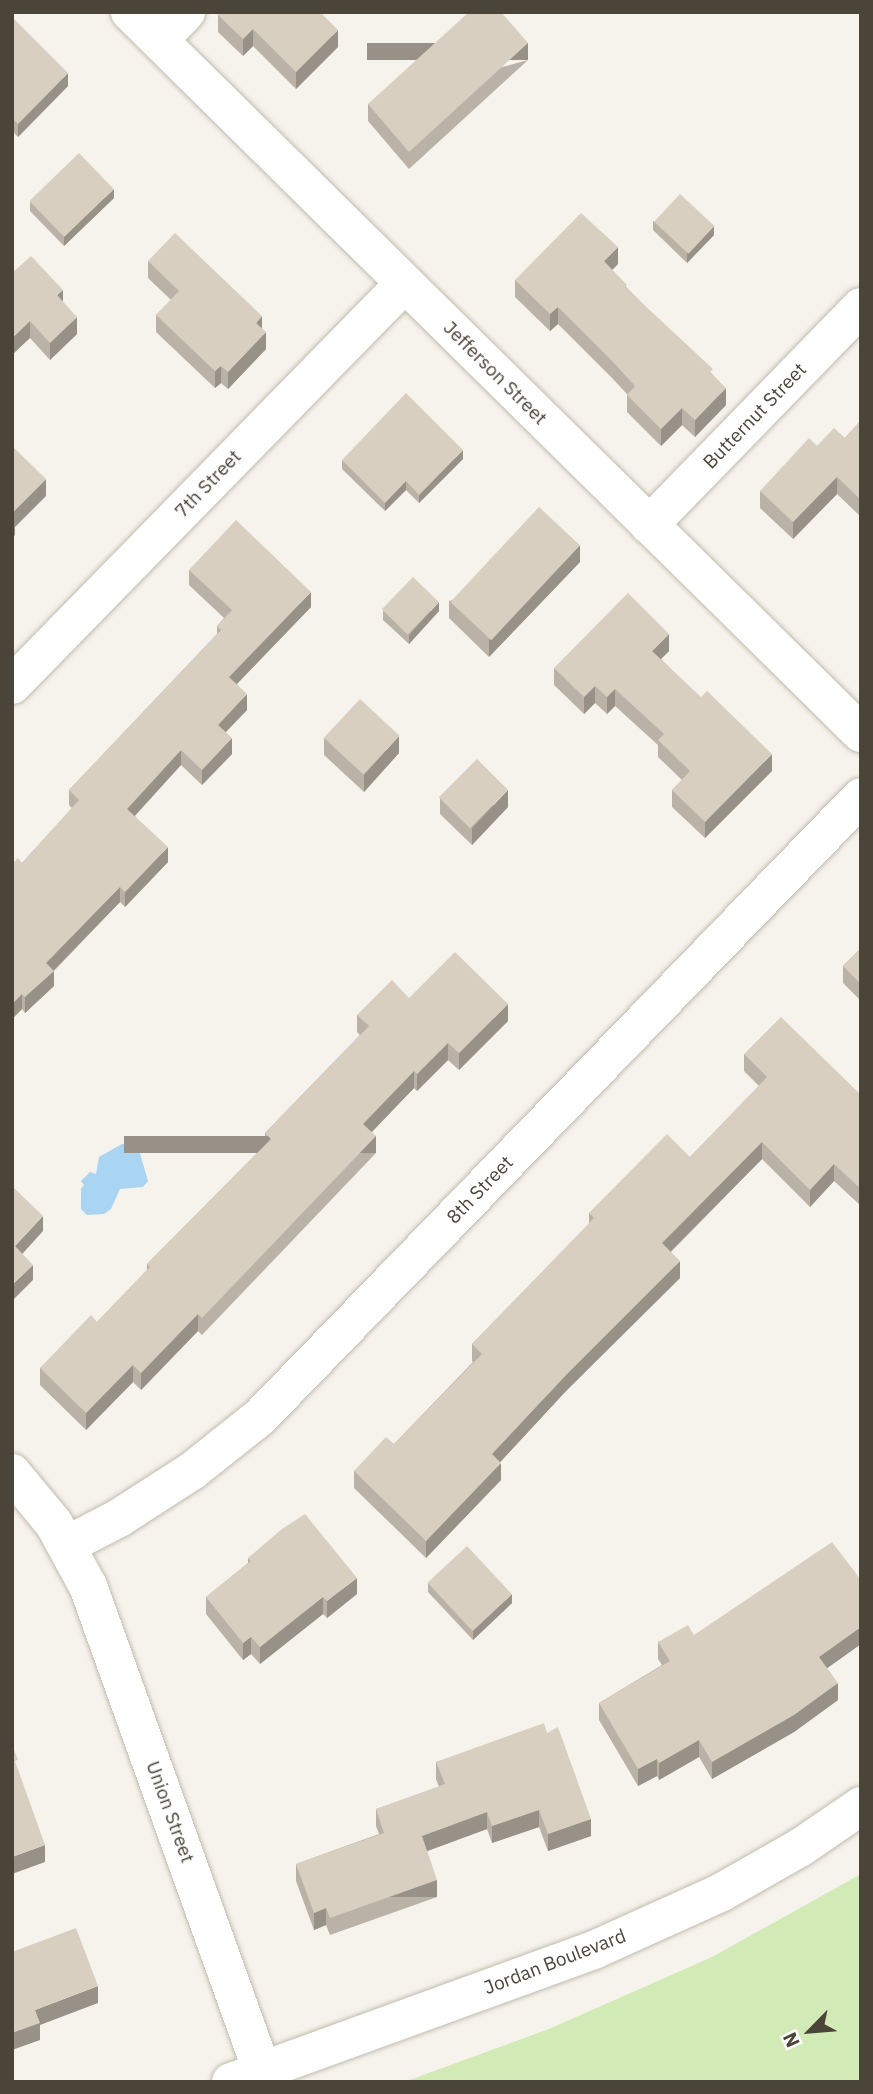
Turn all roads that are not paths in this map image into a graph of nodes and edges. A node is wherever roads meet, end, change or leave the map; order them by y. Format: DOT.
graph roads {
  1 [pos="130,12"];
  2 [pos="187,12"];
  3 [pos="159,40"];
  4 [pos="405,283"];
  5 [pos="861,307"];
  6 [pos="649,525"];
  7 [pos="12,685"];
  8 [pos="861,733"];
  9 [pos="861,797"];
  10 [pos="12,1472"];
  11 [pos="67,1545"];
  12 [pos="861,1806"];
  13 [pos="253,2078"];
  1 -- 3 [label="street, Jefferson Street"];
  2 -- 3 [label="street"];
  3 -- 4 [label="street, Jefferson Street"];
  4 -- 6 [label="street, Jefferson Street"];
  4 -- 7 [label="street, 7th Street"];
  5 -- 6 [label="street, Butternut Street"];
  6 -- 8 [label="street, Jefferson Street"];
  9 -- 11 [label="street, 8th Street"];
  10 -- 11 [label="street, Union Street"];
  11 -- 13 [label="street, Union Street"];
  12 -- 13 [label="street, Jordan Boulevard"];
}
